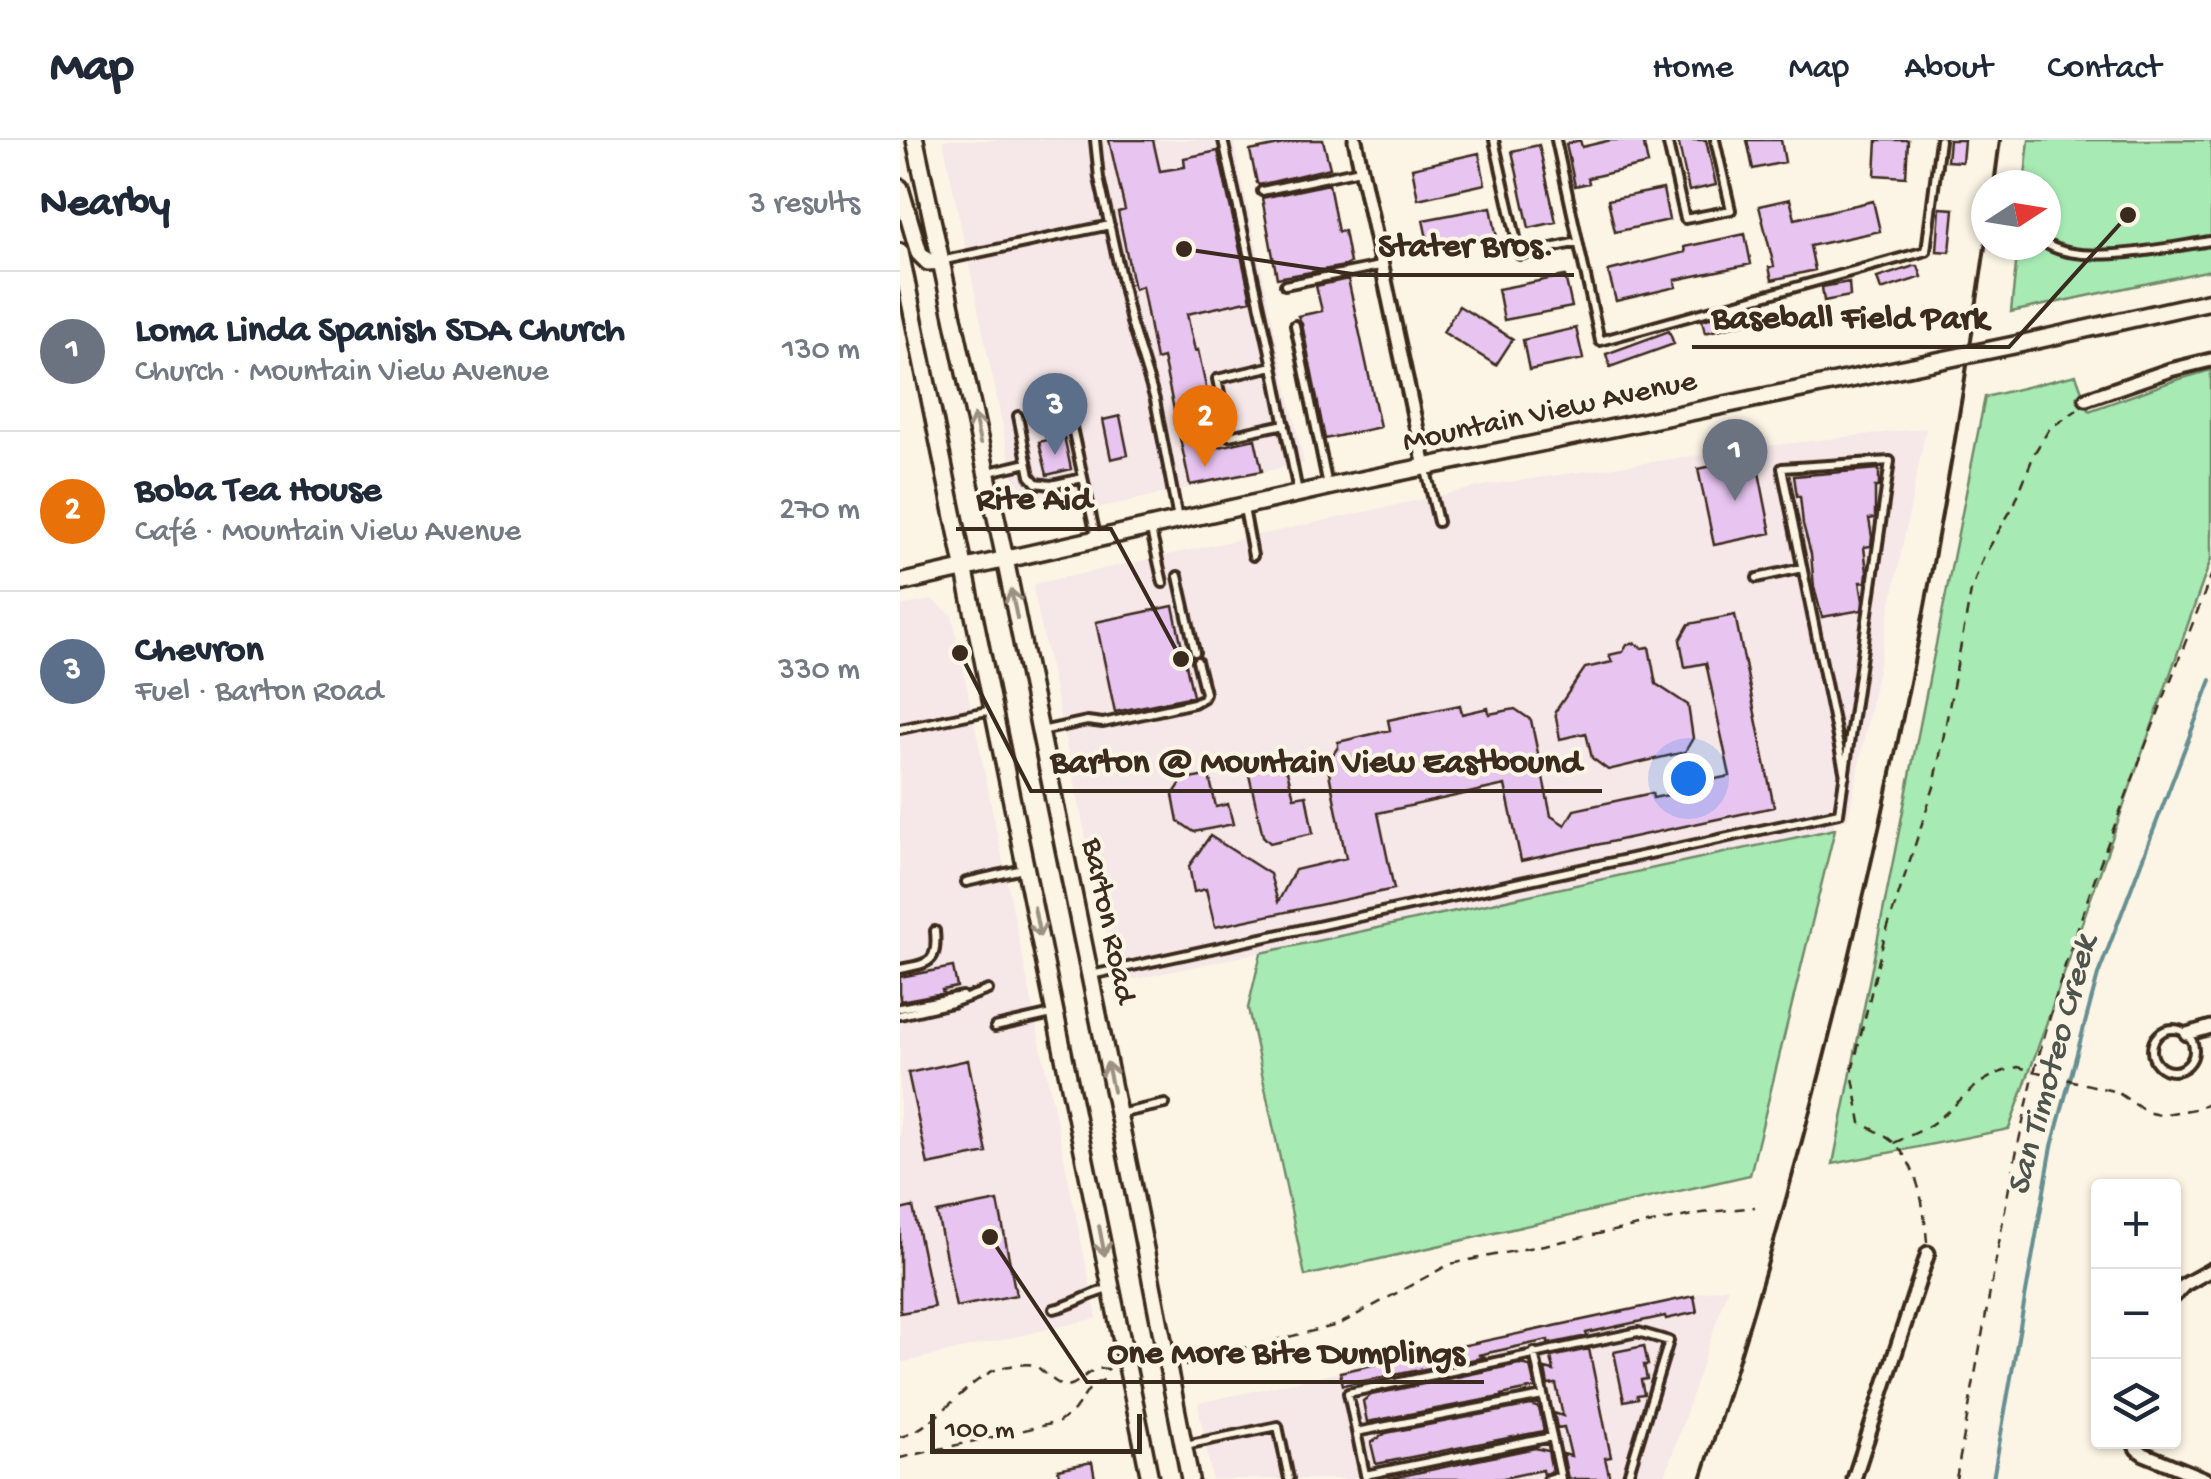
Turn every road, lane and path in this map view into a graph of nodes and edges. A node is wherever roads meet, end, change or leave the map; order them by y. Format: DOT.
graph roads {
  1 [pos="915,140"];
  2 [pos="1096,140"];
  3 [pos="1222,140"];
  4 [pos="1354,140"];
  5 [pos="1494,140"];
  6 [pos="1556,140"];
  7 [pos="1668,140"];
  8 [pos="1715,140"];
  9 [pos="1940,140"];
  10 [pos="1361,169"];
  11 [pos="900,188"];
  12 [pos="1262,191"];
  13 [pos="1110,224"];
  14 [pos="2211,241"];
  15 [pos="1578,242"];
  16 [pos="2061,251"];
  17 [pos="900,252"];
  18 [pos="941,260"];
  19 [pos="1382,265"];
  20 [pos="1285,285"];
  21 [pos="2211,301"];
  22 [pos="1295,325"];
  23 [pos="2211,360"];
  24 [pos="1273,366"];
  25 [pos="2082,404"];
  26 [pos="1067,406"];
  27 [pos="1018,416"];
  28 [pos="1285,424"];
  29 [pos="1027,463"];
  30 [pos="1425,467"];
  31 [pos="986,472"];
  32 [pos="1083,478"];
  33 [pos="1328,487"];
  34 [pos="1298,494"];
  35 [pos="1244,506"];
  36 [pos="1178,520"];
  37 [pos="1438,522"];
  38 [pos="1150,526"];
  39 [pos="1096,538"];
  40 [pos="1253,556"];
  41 [pos="1005,558"];
  42 [pos="1802,568"];
  43 [pos="966,569"];
  44 [pos="1178,576"];
  45 [pos="2211,576"];
  46 [pos="1757,578"];
  47 [pos="900,583"];
  48 [pos="1163,584"];
  49 [pos="1194,652"];
  50 [pos="1197,661"];
  51 [pos="994,709"];
  52 [pos="900,729"];
  53 [pos="1040,731"];
  54 [pos="1093,762"];
  55 [pos="1048,772"];
  56 [pos="1844,776"];
  57 [pos="1026,868"];
  58 [pos="966,882"];
  59 [pos="936,931"];
  60 [pos="900,969"];
  61 [pos="1090,975"];
  62 [pos="988,990"];
  63 [pos="900,1012"];
  64 [pos="1056,1013"];
  65 [pos="995,1028"];
  66 [pos="2211,1028"];
  67 [pos="2187,1034"];
  68 [pos="2034,1072"];
  69 [pos="2211,1102"];
  70 [pos="1166,1104"];
  71 [pos="1118,1114"];
  72 [pos="1894,1143"];
  73 [pos="1755,1207"];
  74 [pos="1928,1253"];
  75 [pos="2211,1270"];
  76 [pos="1111,1288"];
  77 [pos="2181,1288"];
  78 [pos="1054,1309"];
  79 [pos="1534,1352"];
  80 [pos="1170,1373"];
  81 [pos="1543,1396"];
  82 [pos="1356,1432"];
  83 [pos="1552,1437"];
  84 [pos="900,1438"];
  85 [pos="1184,1445"];
  86 [pos="2139,1449"];
  87 [pos="900,1458"];
  88 [pos="1366,1477"];
  89 [pos="1560,1478"];
  90 [pos="1150,1479"];
  91 [pos="1190,1479"];
  92 [pos="1289,1479"];
  93 [pos="1548,1479"];
  94 [pos="1627,1479"];
  95 [pos="1854,1479"];
  96 [pos="1956,1479"];
  97 [pos="2205,1479"];
  1 -- 18 [label="main road, Barton Road"];
  2 -- 13 [label="lane"];
  3 -- 24 [label="lane"];
  4 -- 10 [label="street"];
  5 -- 15 [label="lane"];
  6 -- 15 [label="lane"];
  7 -- 8 [label="lane"];
  9 -- 15 [label="lane"];
  10 -- 12 [label="lane"];
  10 -- 19 [label="street"];
  11 -- 18 [label="main road"];
  13 -- 18 [label="lane"];
  13 -- 36 [label="lane"];
  14 -- 16 [label="lane"];
  17 -- 43 [label="main road, Barton Road"];
  31 -- 18 [label="main road, Barton Road, one-way"];
  19 -- 20 [label="lane"];
  19 -- 30 [label="street"];
  21 -- 30 [label="main road, Mountain View Avenue, bridge"];
  22 -- 33 [label="lane"];
  23 -- 25 [label="street"];
  24 -- 28 [label="lane"];
  24 -- 28 [label="lane"];
  25 -- 72 [label="path"];
  26 -- 32 [label="lane"];
  27 -- 29 [label="lane"];
  28 -- 34 [label="lane"];
  29 -- 31 [label="lane"];
  29 -- 32 [label="lane"];
  30 -- 33 [label="main road, Mountain View Avenue"];
  30 -- 37 [label="lane"];
  31 -- 41 [label="main road, Barton Road"];
  32 -- 39 [label="lane"];
  33 -- 34 [label="main road, Mountain View Avenue"];
  34 -- 35 [label="main road, Mountain View Avenue"];
  35 -- 36 [label="main road, Mountain View Avenue"];
  35 -- 40 [label="lane"];
  36 -- 38 [label="main road, Mountain View Avenue"];
  38 -- 39 [label="main road, Mountain View Avenue"];
  38 -- 48 [label="lane"];
  39 -- 41 [label="main road, Mountain View Avenue"];
  41 -- 43 [label="main road, Mountain View Avenue"];
  53 -- 41 [label="main road, Barton Road, one-way"];
  42 -- 46 [label="lane"];
  42 -- 56 [label="lane"];
  42 -- 56 [label="lane"];
  43 -- 47 [label="main road, Mountain View Avenue"];
  43 -- 51 [label="main road, Barton Road"];
  44 -- 49 [label="lane"];
  45 -- 68 [label="path"];
  50 -- 53 [label="lane"];
  51 -- 52 [label="lane"];
  51 -- 57 [label="main road, Barton Road"];
  53 -- 55 [label="main road, Barton Road"];
  54 -- 55 [label="lane"];
  55 -- 61 [label="main road, Barton Road"];
  56 -- 61 [label="lane"];
  57 -- 58 [label="lane"];
  57 -- 64 [label="main road, Barton Road, one-way"];
  59 -- 60 [label="lane"];
  71 -- 61 [label="main road, Barton Road, one-way"];
  62 -- 63 [label="lane"];
  64 -- 65 [label="lane"];
  64 -- 76 [label="main road, Barton Road, one-way"];
  66 -- 67 [label="street"];
  67 -- 67 [label="lane"];
  68 -- 69 [label="path"];
  68 -- 72 [label="path"];
  68 -- 96 [label="path"];
  70 -- 71 [label="lane"];
  71 -- 80 [label="main road, Barton Road"];
  72 -- 74 [label="path"];
  73 -- 80 [label="path"];
  74 -- 95 [label="street"];
  75 -- 77 [label="street"];
  76 -- 78 [label="lane"];
  76 -- 90 [label="main road, Barton Road"];
  79 -- 81 [label="lane"];
  79 -- 82 [label="lane"];
  79 -- 94 [label="lane"];
  80 -- 85 [label="main road, Barton Road"];
  81 -- 82 [label="lane"];
  81 -- 83 [label="lane"];
  82 -- 88 [label="lane"];
  83 -- 88 [label="lane"];
  83 -- 89 [label="lane"];
  84 -- 87 [label="path"];
  85 -- 91 [label="main road, Barton Road"];
  85 -- 92 [label="lane"];
  86 -- 97 [label="street"];
  89 -- 93 [label="lane"];
}
